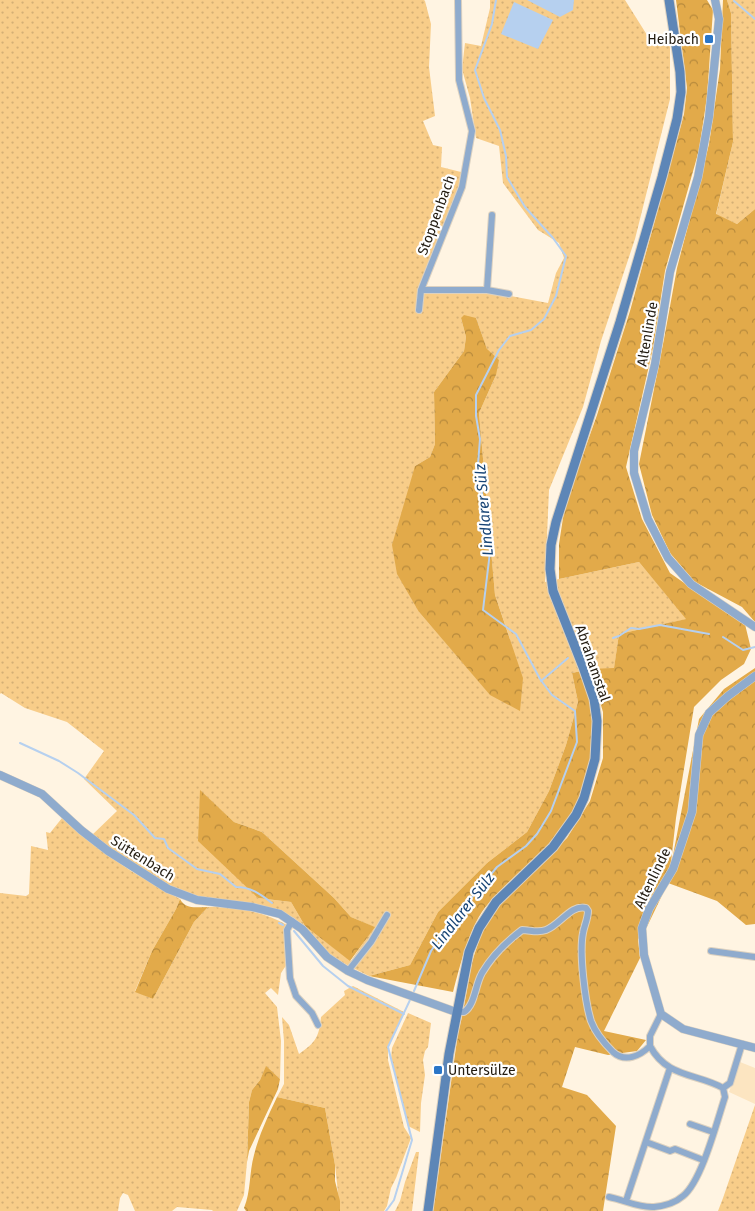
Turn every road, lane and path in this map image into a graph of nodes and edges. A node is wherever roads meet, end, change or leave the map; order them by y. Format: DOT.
graph roads {
  1 [pos="458,0"];
  2 [pos="669,0"];
  3 [pos="716,0"];
  4 [pos="492,216"];
  5 [pos="420,290"];
  6 [pos="487,290"];
  7 [pos="509,294"];
  8 [pos="419,310"];
  9 [pos="755,626"];
  10 [pos="755,676"];
  11 [pos="0,775"];
  12 [pos="387,915"];
  13 [pos="292,921"];
  14 [pos="711,951"];
  15 [pos="755,957"];
  16 [pos="348,972"];
  17 [pos="456,1012"];
  18 [pos="661,1014"];
  19 [pos="318,1025"];
  20 [pos="742,1044"];
  21 [pos="650,1046"];
  22 [pos="755,1048"];
  23 [pos="670,1068"];
  24 [pos="723,1088"];
  25 [pos="690,1124"];
  26 [pos="713,1132"];
  27 [pos="646,1142"];
  28 [pos="703,1160"];
  29 [pos="609,1197"];
  30 [pos="626,1201"];
  31 [pos="428,1211"];
  1 -- 5 [label="street, Stoppenbach"];
  2 -- 17 [label="main road, Abrahamstal"];
  3 -- 9 [label="street, Altenlinde"];
  4 -- 6 [label="street"];
  5 -- 6 [label="street"];
  5 -- 8 [label="street, Stoppenbach"];
  6 -- 7 [label="street"];
  10 -- 18 [label="street, Altenlinde"];
  11 -- 13 [label="street, Süttenbach"];
  12 -- 16 [label="street"];
  13 -- 16 [label="street, Süttenbach"];
  13 -- 19 [label="street"];
  14 -- 15 [label="street"];
  16 -- 17 [label="street, Süttenbach"];
  17 -- 21 [label="street"];
  17 -- 31 [label="main road, Abrahamstal"];
  18 -- 20 [label="street"];
  18 -- 21 [label="street"];
  20 -- 22 [label="street"];
  20 -- 24 [label="street"];
  21 -- 23 [label="street"];
  23 -- 24 [label="street"];
  23 -- 27 [label="street"];
  24 -- 26 [label="street"];
  25 -- 26 [label="street"];
  26 -- 28 [label="street"];
  27 -- 28 [label="street"];
  27 -- 30 [label="street"];
  28 -- 30 [label="street"];
  29 -- 30 [label="street"];
}
